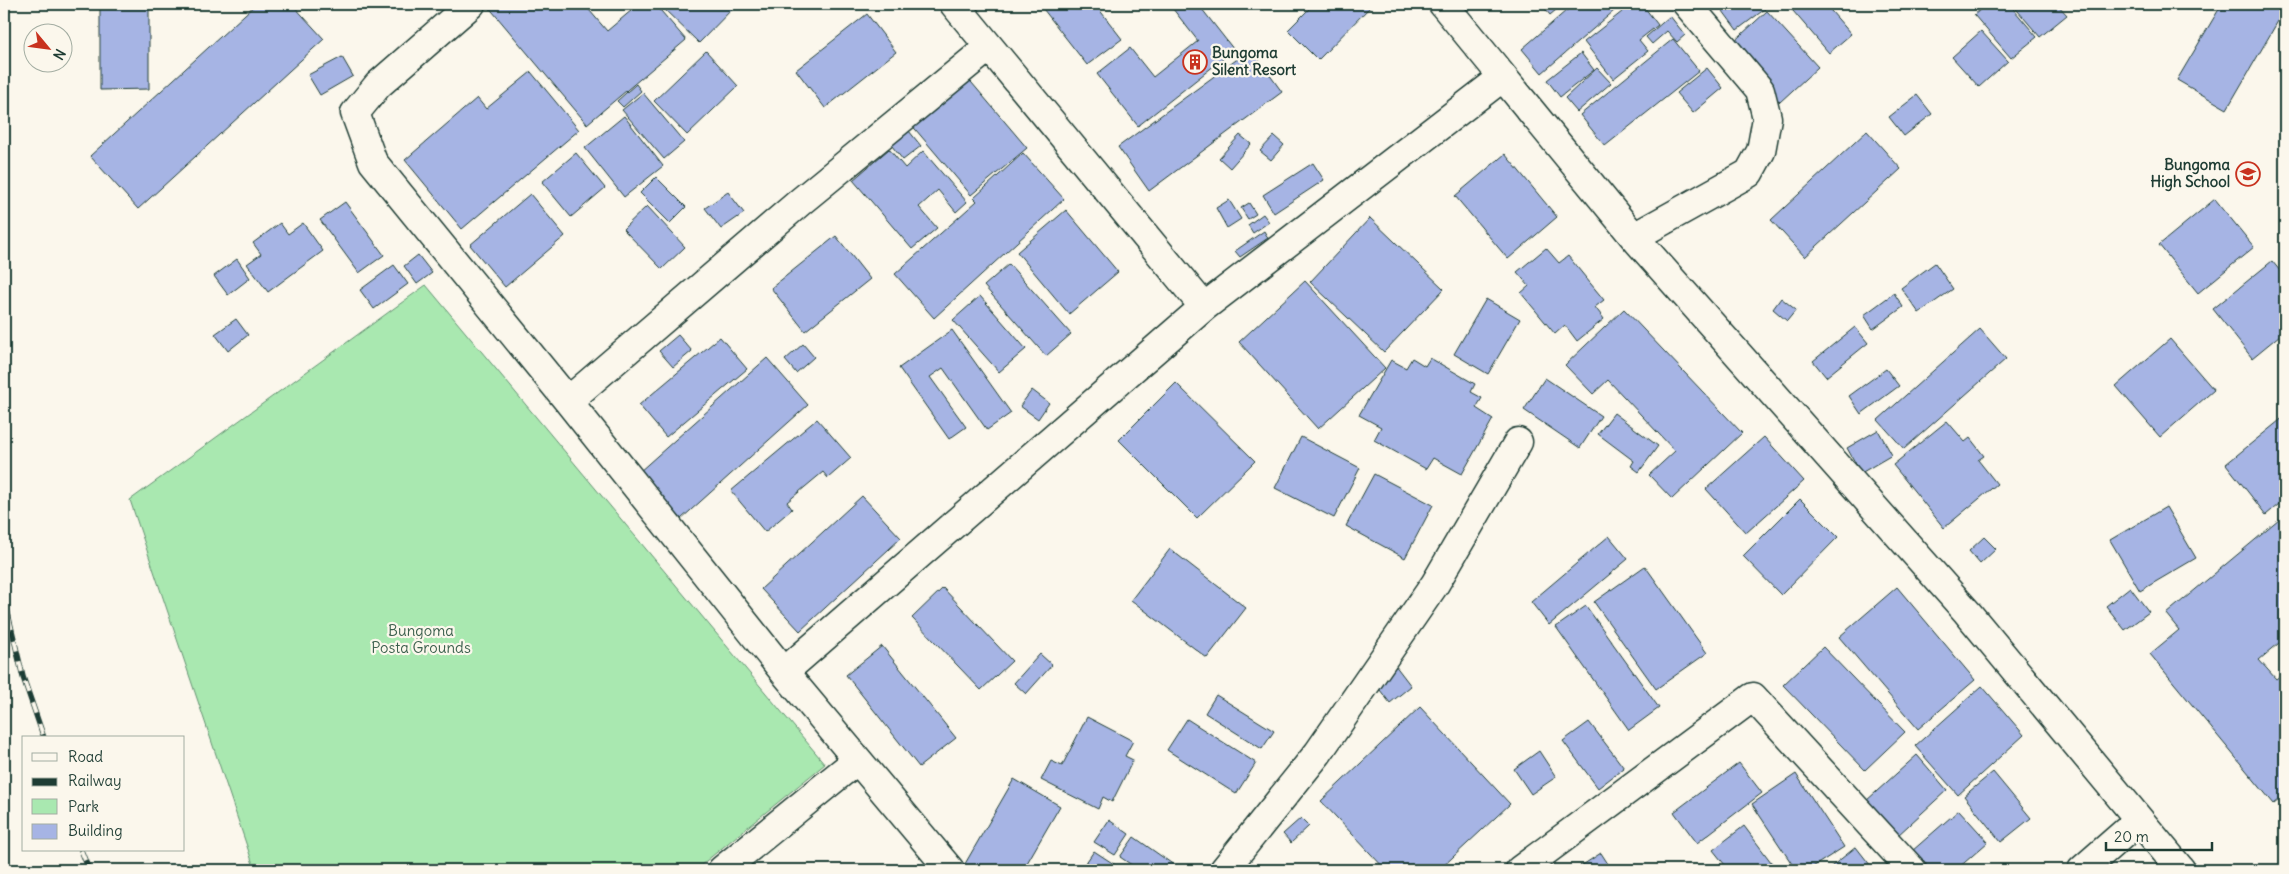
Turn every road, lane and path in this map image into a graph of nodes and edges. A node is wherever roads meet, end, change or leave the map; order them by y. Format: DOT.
graph roads {
  1 [pos="471,4"];
  2 [pos="954,4"];
  3 [pos="1443,4"];
  4 [pos="1688,4"];
  5 [pos="989,47"];
  6 [pos="1503,77"];
  7 [pos="1634,237"];
  8 [pos="1204,307"];
  9 [pos="568,401"];
  10 [pos="1518,442"];
  11 [pos="784,672"];
  12 [pos="856,761"];
  13 [pos="2138,821"];
  14 [pos="722,870"];
  15 [pos="950,870"];
  16 [pos="1224,870"];
  17 [pos="1520,870"];
  18 [pos="1912,870"];
  19 [pos="2082,870"];
  20 [pos="2181,870"];
  1 -- 9 [label="street"];
  2 -- 5 [label="street"];
  3 -- 6 [label="street"];
  4 -- 7 [label="street"];
  5 -- 8 [label="street"];
  5 -- 9 [label="street"];
  6 -- 7 [label="street"];
  6 -- 8 [label="street"];
  7 -- 13 [label="street"];
  8 -- 11 [label="street"];
  9 -- 11 [label="street"];
  10 -- 16 [label="street"];
  11 -- 12 [label="street"];
  12 -- 14 [label="street"];
  12 -- 15 [label="street"];
  13 -- 19 [label="street"];
  13 -- 20 [label="street"];
  17 -- 18 [label="street"];
}
